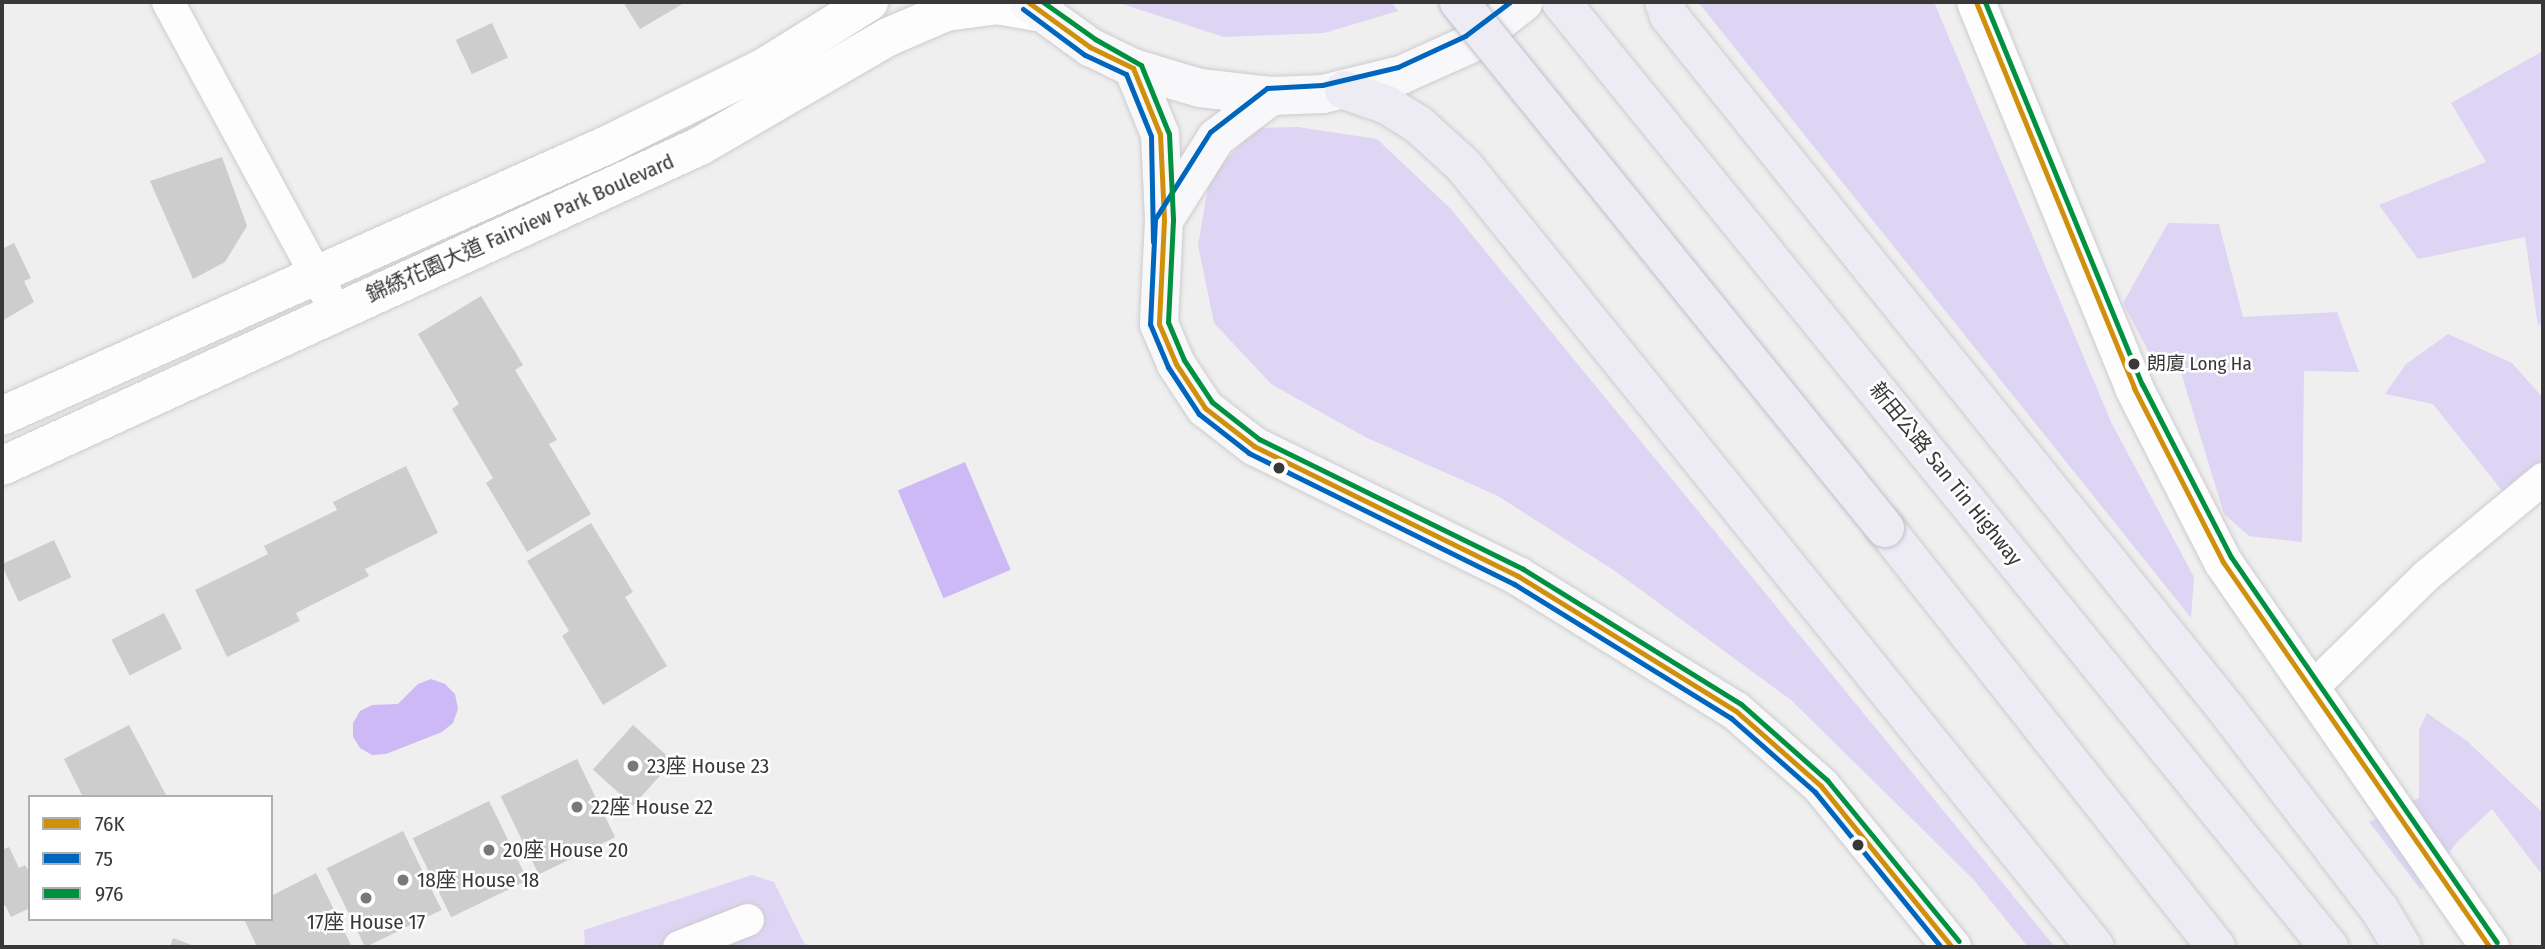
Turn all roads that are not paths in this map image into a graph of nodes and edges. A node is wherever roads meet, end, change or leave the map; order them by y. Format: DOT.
graph roads {
  1 [pos="168,2"];
  2 [pos="869,2"];
  3 [pos="1459,2"];
  4 [pos="1524,2"];
  5 [pos="1561,2"];
  6 [pos="1664,2"];
  7 [pos="1976,2"];
  8 [pos="1032,7"];
  9 [pos="1133,68"];
  10 [pos="1344,90"];
  11 [pos="1271,96"];
  12 [pos="1164,220"];
  13 [pos="319,274"];
  14 [pos="335,310"];
  15 [pos="2,416"];
  16 [pos="2,466"];
  17 [pos="2543,479"];
  18 [pos="2310,690"];
  19 [pos="748,920"];
  20 [pos="679,947"];
  21 [pos="1952,947"];
  22 [pos="2095,947"];
  23 [pos="2216,947"];
  24 [pos="2329,947"];
  25 [pos="2402,947"];
  26 [pos="2490,947"];
  1 -- 13 [label="street"];
  2 -- 13 [label="street, 錦綉花園大道 Fairview Park Boulevard"];
  3 -- 23 [label="highway, bridge"];
  4 -- 10 [label="main road"];
  5 -- 24 [label="highway, 新田公路 San Tin Highway"];
  6 -- 25 [label="highway"];
  7 -- 18 [label="street"];
  8 -- 9 [label="main road"];
  8 -- 14 [label="street, 錦綉花園大道 Fairview Park Boulevard"];
  9 -- 11 [label="main road"];
  9 -- 12 [label="main road"];
  10 -- 11 [label="main road"];
  10 -- 22 [label="highway"];
  11 -- 12 [label="main road"];
  12 -- 21 [label="main road"];
  13 -- 14 [label="street"];
  13 -- 15 [label="street, 錦綉花園大道 Fairview Park Boulevard"];
  14 -- 16 [label="street, 錦綉花園大道 Fairview Park Boulevard"];
  17 -- 18 [label="street"];
  18 -- 26 [label="street"];
  19 -- 20 [label="street"];
}
